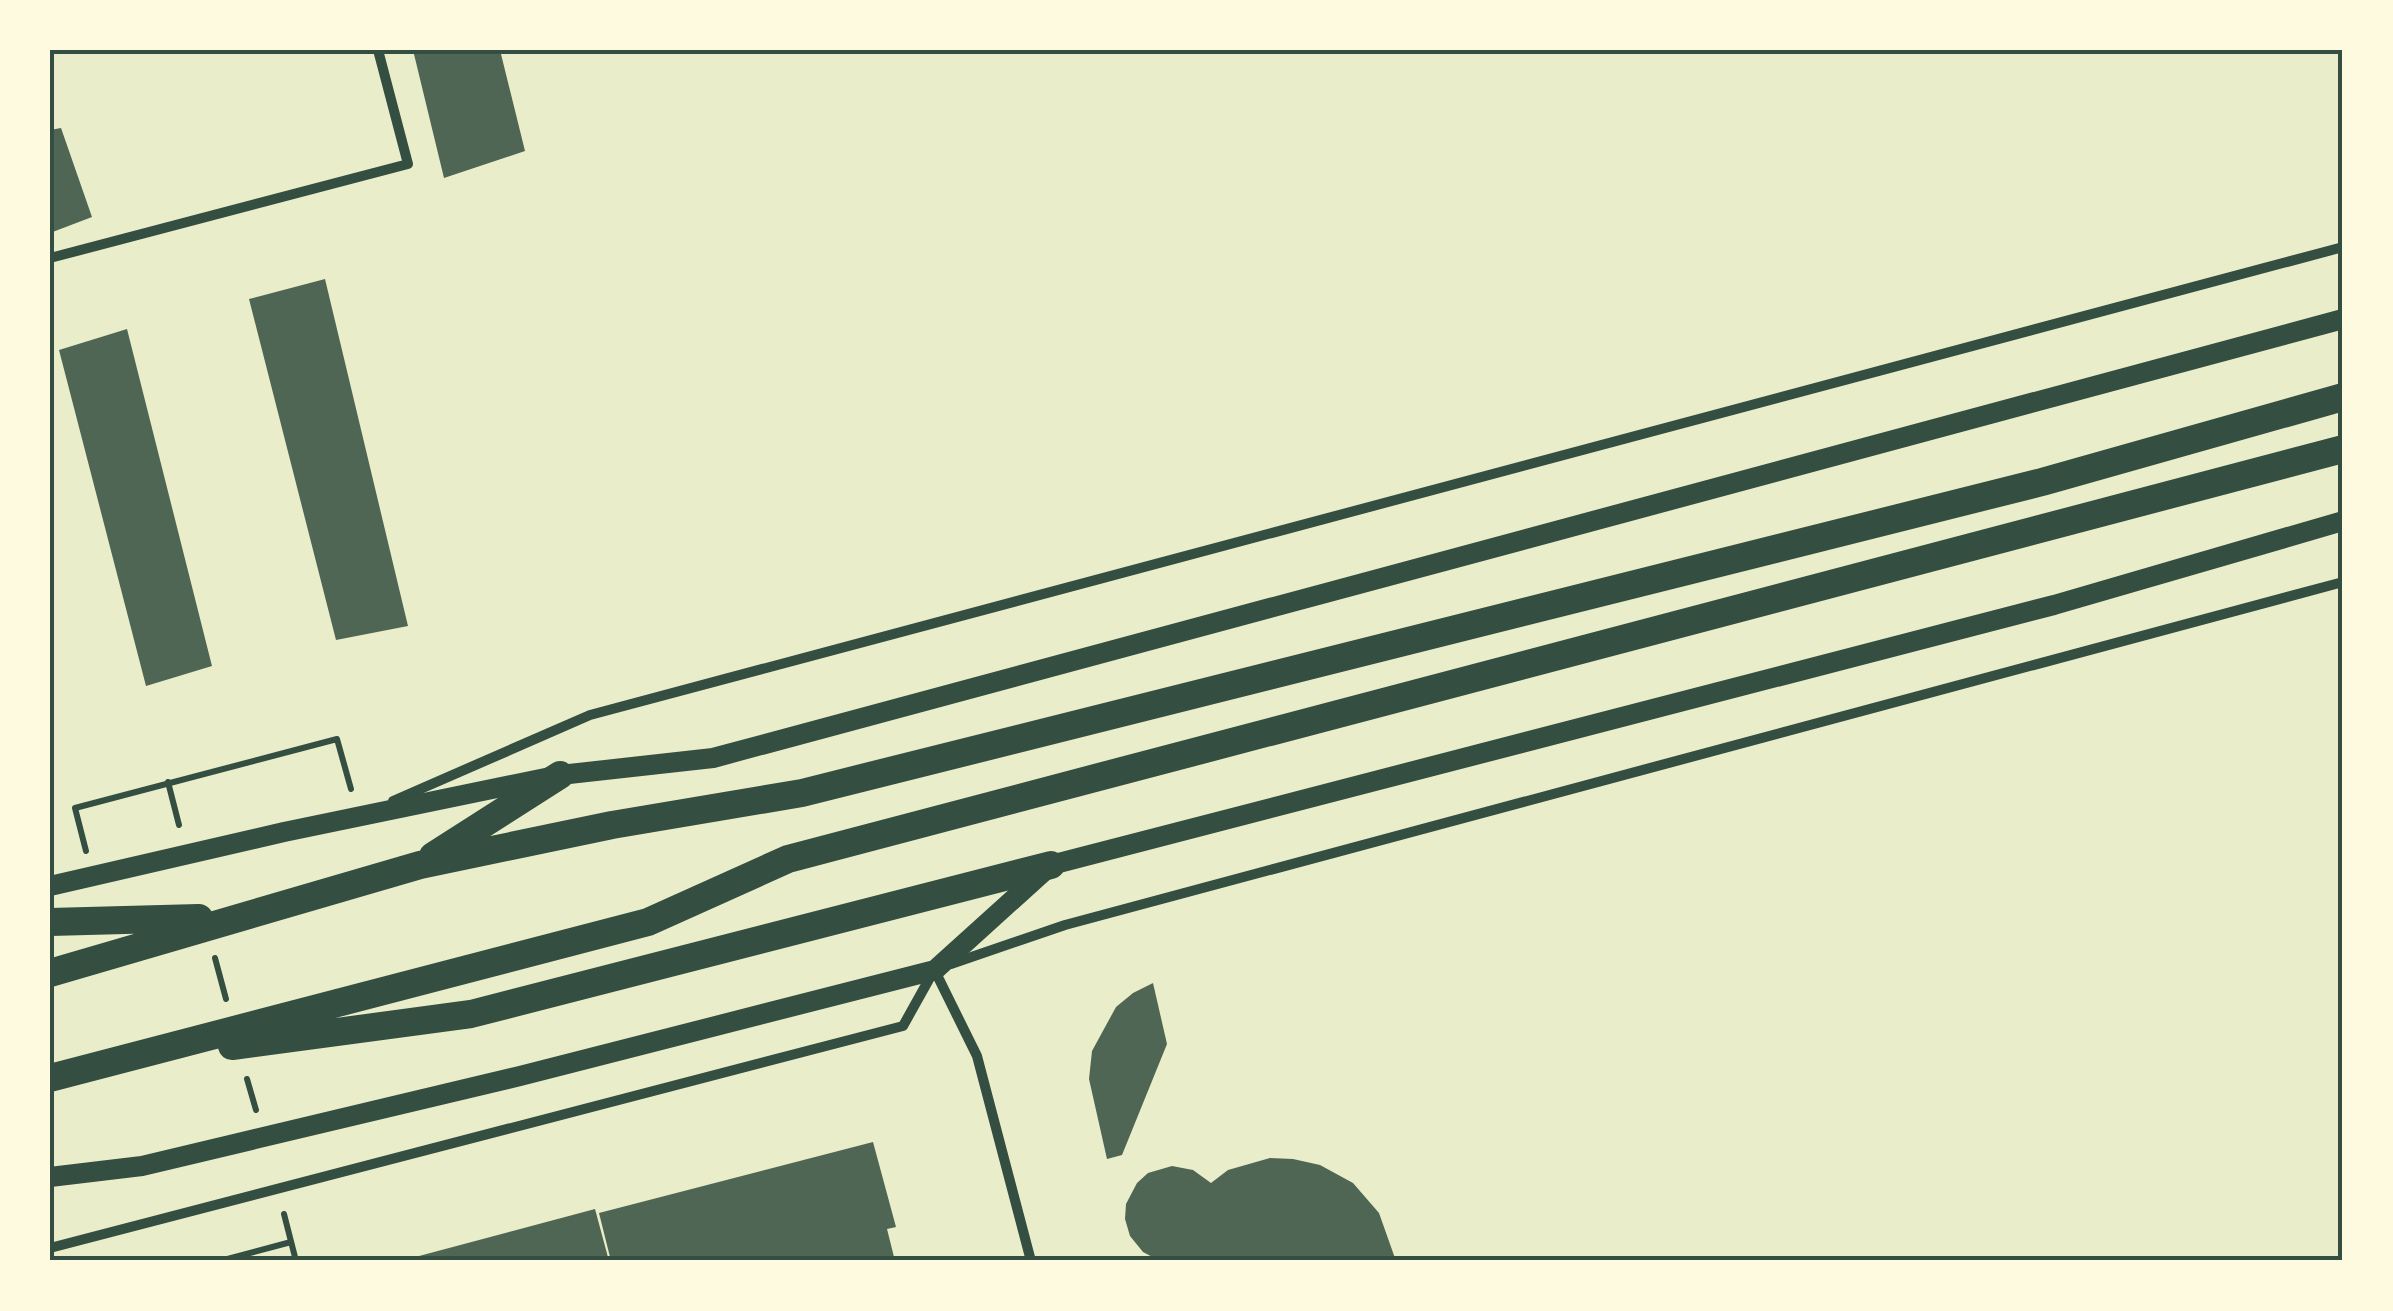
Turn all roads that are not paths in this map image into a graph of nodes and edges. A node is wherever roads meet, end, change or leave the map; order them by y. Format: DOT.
graph roads {
  1 [pos="378,50"];
  2 [pos="2343,247"];
  3 [pos="50,258"];
  4 [pos="2343,319"];
  5 [pos="2343,396"];
  6 [pos="2343,450"];
  7 [pos="2343,521"];
  8 [pos="2343,582"];
  9 [pos="560,775"];
  10 [pos="358,816"];
  11 [pos="420,865"];
  12 [pos="1051,865"];
  13 [pos="50,886"];
  14 [pos="235,917"];
  15 [pos="50,922"];
  16 [pos="934,970"];
  17 [pos="50,974"];
  18 [pos="112,1062"];
  19 [pos="50,1078"];
  20 [pos="50,1177"];
  21 [pos="50,1248"];
  22 [pos="1031,1261"];
  1 -- 3 [label="street"];
  2 -- 10 [label="street"];
  4 -- 9 [label="main road"];
  5 -- 11 [label="highway"];
  6 -- 18 [label="highway"];
  7 -- 12 [label="main road"];
  8 -- 16 [label="street"];
  9 -- 10 [label="main road"];
  9 -- 11 [label="highway"];
  10 -- 13 [label="main road"];
  11 -- 14 [label="highway"];
  12 -- 16 [label="main road"];
  12 -- 18 [label="highway"];
  14 -- 15 [label="highway"];
  14 -- 17 [label="highway"];
  16 -- 20 [label="main road"];
  16 -- 21 [label="street"];
  16 -- 22 [label="street"];
  18 -- 19 [label="highway"];
}
